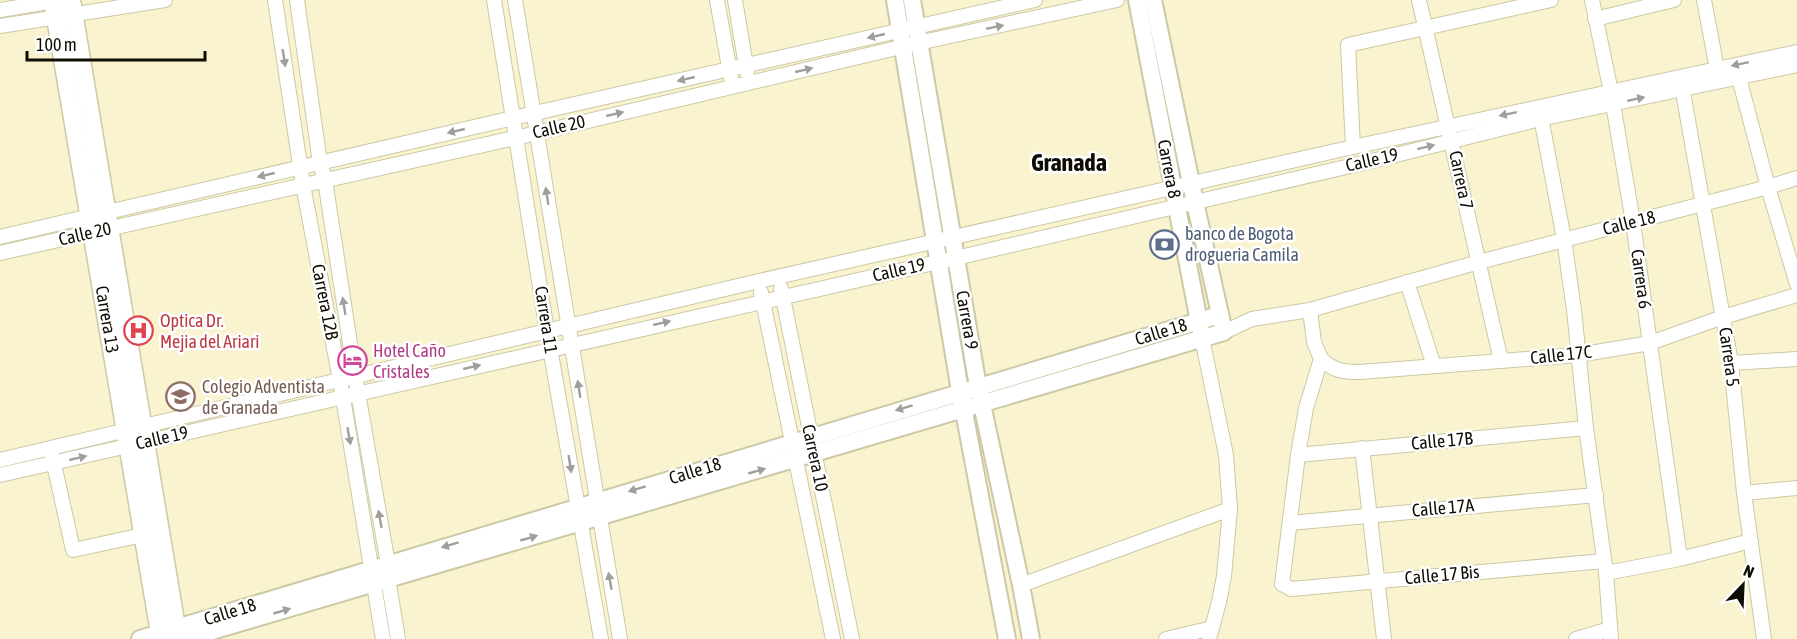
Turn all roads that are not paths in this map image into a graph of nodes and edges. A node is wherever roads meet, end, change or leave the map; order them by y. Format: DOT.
graph roads {
  1 [pos="165,0"];
  2 [pos="275,0"];
  3 [pos="297,0"];
  4 [pos="494,0"];
  5 [pos="515,0"];
  6 [pos="717,0"];
  7 [pos="735,0"];
  8 [pos="895,0"];
  9 [pos="912,0"];
  10 [pos="1035,0"];
  11 [pos="1117,0"];
  12 [pos="1137,0"];
  13 [pos="1153,0"];
  14 [pos="1419,0"];
  15 [pos="1551,0"];
  16 [pos="1592,0"];
  17 [pos="1674,0"];
  18 [pos="1704,0"];
  19 [pos="61,6"];
  20 [pos="0,10"];
  21 [pos="1595,19"];
  22 [pos="0,26"];
  23 [pos="1425,27"];
  24 [pos="909,37"];
  25 [pos="1797,52"];
  26 [pos="746,65"];
  27 [pos="1797,65"];
  28 [pos="729,69"];
  29 [pos="1717,69"];
  30 [pos="1739,78"];
  31 [pos="750,83"];
  32 [pos="1681,83"];
  33 [pos="733,86"];
  34 [pos="1612,98"];
  35 [pos="1540,113"];
  36 [pos="534,114"];
  37 [pos="513,118"];
  38 [pos="537,133"];
  39 [pos="1450,134"];
  40 [pos="516,137"];
  41 [pos="1377,143"];
  42 [pos="1349,148"];
  43 [pos="1380,159"];
  44 [pos="320,163"];
  45 [pos="300,167"];
  46 [pos="1797,178"];
  47 [pos="325,180"];
  48 [pos="303,185"];
  49 [pos="1191,185"];
  50 [pos="1768,188"];
  51 [pos="1173,189"];
  52 [pos="1195,202"];
  53 [pos="1702,205"];
  54 [pos="1176,206"];
  55 [pos="108,220"];
  56 [pos="1633,222"];
  57 [pos="90,224"];
  58 [pos="0,237"];
  59 [pos="952,238"];
  60 [pos="1564,239"];
  61 [pos="934,242"];
  62 [pos="0,253"];
  63 [pos="956,258"];
  64 [pos="938,261"];
  65 [pos="1479,262"];
  66 [pos="778,278"];
  67 [pos="759,281"];
  68 [pos="1407,282"];
  69 [pos="1797,284"];
  70 [pos="1797,295"];
  71 [pos="782,297"];
  72 [pos="763,300"];
  73 [pos="1310,310"];
  74 [pos="1219,315"];
  75 [pos="1724,317"];
  76 [pos="1252,319"];
  77 [pos="1198,321"];
  78 [pos="568,326"];
  79 [pos="547,331"];
  80 [pos="1224,332"];
  81 [pos="1202,338"];
  82 [pos="1650,343"];
  83 [pos="572,344"];
  84 [pos="550,349"];
  85 [pos="1578,355"];
  86 [pos="1321,359"];
  87 [pos="1797,359"];
  88 [pos="1501,361"];
  89 [pos="1731,363"];
  90 [pos="407,364"];
  91 [pos="796,364"];
  92 [pos="777,366"];
  93 [pos="1434,366"];
  94 [pos="355,376"];
  95 [pos="340,380"];
  96 [pos="413,380"];
  97 [pos="979,387"];
  98 [pos="960,391"];
  99 [pos="358,393"];
  100 [pos="342,397"];
  101 [pos="258,399"];
  102 [pos="982,404"];
  103 [pos="964,410"];
  104 [pos="264,415"];
  105 [pos="1586,428"];
  106 [pos="135,436"];
  107 [pos="811,436"];
  108 [pos="792,442"];
  109 [pos="51,448"];
  110 [pos="1362,448"];
  111 [pos="814,453"];
  112 [pos="1298,455"];
  113 [pos="796,459"];
  114 [pos="0,460"];
  115 [pos="54,463"];
  116 [pos="0,475"];
  117 [pos="1797,488"];
  118 [pos="1744,493"];
  119 [pos="1596,495"];
  120 [pos="598,509"];
  121 [pos="1230,509"];
  122 [pos="578,515"];
  123 [pos="1371,515"];
  124 [pos="1290,523"];
  125 [pos="143,535"];
  126 [pos="1751,541"];
  127 [pos="1680,559"];
  128 [pos="1605,567"];
  129 [pos="380,574"];
  130 [pos="1378,580"];
  131 [pos="1021,585"];
  132 [pos="1211,634"];
  133 [pos="1610,634"];
  134 [pos="172,636"];
  135 [pos="140,639"];
  136 [pos="383,639"];
  137 [pos="398,639"];
  138 [pos="601,639"];
  139 [pos="620,639"];
  140 [pos="833,639"];
  141 [pos="852,639"];
  142 [pos="1008,639"];
  143 [pos="1031,639"];
  144 [pos="1166,639"];
  145 [pos="1384,639"];
  146 [pos="1576,639"];
  147 [pos="1764,639"];
  1 -- 19 [label="street"];
  2 -- 45 [label="street, Carrera 12B, one-way"];
  3 -- 44 [label="street, Carrera 12B"];
  4 -- 37 [label="street, Carrera 11"];
  5 -- 36 [label="street, Carrera 11"];
  6 -- 28 [label="street"];
  7 -- 26 [label="street"];
  8 -- 24 [label="street, Carrera 9"];
  9 -- 24 [label="street, Carrera 9"];
  10 -- 24 [label="street, Calle 20"];
  24 -- 11 [label="street, Calle 20, one-way"];
  12 -- 51 [label="street, Carrera 8"];
  13 -- 49 [label="street, Carrera 8"];
  14 -- 23 [label="street, Carrera 7"];
  15 -- 23 [label="street"];
  16 -- 21 [label="street, Carrera 6"];
  17 -- 21 [label="street"];
  18 -- 29 [label="street"];
  19 -- 20 [label="street"];
  19 -- 22 [label="street"];
  19 -- 55 [label="main road, Carrera 13"];
  19 -- 57 [label="main road, Carrera 13"];
  21 -- 34 [label="street, Carrera 6"];
  23 -- 39 [label="street, Carrera 7"];
  23 -- 42 [label="street"];
  24 -- 26 [label="street, Calle 20, one-way"];
  31 -- 24 [label="street, Calle 20, one-way"];
  24 -- 59 [label="street, Carrera 9"];
  24 -- 61 [label="street, Carrera 9"];
  25 -- 29 [label="street, Calle 19, one-way"];
  26 -- 28 [label="street, Calle 20"];
  26 -- 31 [label="street"];
  27 -- 30 [label="street, Calle 19"];
  28 -- 33 [label="street"];
  28 -- 36 [label="street, Calle 20, one-way"];
  29 -- 32 [label="street, Calle 19"];
  30 -- 32 [label="street, Calle 19"];
  30 -- 50 [label="street"];
  31 -- 33 [label="street, Calle 20"];
  32 -- 34 [label="street, Calle 19"];
  32 -- 53 [label="street, Carrera 5"];
  38 -- 33 [label="street, Calle 20, one-way"];
  34 -- 35 [label="street, Calle 19"];
  34 -- 56 [label="street, Carrera 6"];
  35 -- 39 [label="street, Calle 19"];
  35 -- 60 [label="street"];
  36 -- 37 [label="street, Calle 20"];
  36 -- 38 [label="street, Carrera 11"];
  37 -- 40 [label="street, Carrera 11"];
  37 -- 44 [label="street, Calle 20, one-way"];
  38 -- 40 [label="street, Calle 20"];
  78 -- 38 [label="street, Carrera 11, one-way"];
  39 -- 41 [label="street, Calle 19"];
  43 -- 39 [label="street, Calle 19, one-way"];
  39 -- 65 [label="street, Carrera 7"];
  40 -- 47 [label="street, Calle 20"];
  40 -- 79 [label="street, Carrera 11"];
  41 -- 42 [label="street, Calle 19"];
  41 -- 43 [label="street"];
  42 -- 49 [label="street, Calle 19"];
  43 -- 52 [label="street, Calle 19"];
  44 -- 45 [label="street, Calle 20"];
  44 -- 47 [label="street, Carrera 12B"];
  45 -- 48 [label="street, Carrera 12B"];
  45 -- 55 [label="street, Calle 20, one-way"];
  46 -- 50 [label="street, Calle 18"];
  47 -- 48 [label="street, Calle 20"];
  94 -- 47 [label="street, Carrera 12B, one-way"];
  48 -- 55 [label="street, Calle 20"];
  48 -- 95 [label="street, Carrera 12B"];
  49 -- 51 [label="street, Calle 19"];
  49 -- 52 [label="street, Carrera 8"];
  50 -- 53 [label="street, Calle 18"];
  50 -- 69 [label="street"];
  51 -- 54 [label="street, Carrera 8"];
  51 -- 59 [label="street, Calle 19"];
  52 -- 54 [label="street, Calle 19"];
  52 -- 74 [label="street, Carrera 8"];
  53 -- 56 [label="street, Calle 18"];
  53 -- 75 [label="street, Carrera 5"];
  54 -- 63 [label="street, Calle 19"];
  54 -- 77 [label="street, Carrera 8"];
  55 -- 57 [label="street, Calle 20"];
  55 -- 106 [label="main road, Carrera 13"];
  56 -- 60 [label="street, Calle 18"];
  56 -- 82 [label="street, Carrera 6"];
  57 -- 58 [label="street, Calle 20"];
  57 -- 62 [label="street, Calle 20"];
  57 -- 106 [label="main road, Carrera 13"];
  59 -- 61 [label="street, Calle 19"];
  59 -- 63 [label="street, Carrera 9"];
  60 -- 65 [label="street, Calle 18"];
  60 -- 85 [label="street"];
  61 -- 64 [label="street, Carrera 9"];
  61 -- 66 [label="street, Calle 19"];
  63 -- 64 [label="street, Calle 19"];
  63 -- 97 [label="street, Carrera 9"];
  64 -- 71 [label="street, Calle 19"];
  64 -- 98 [label="street, Carrera 9"];
  65 -- 68 [label="street, Calle 18"];
  65 -- 88 [label="street, Carrera 7"];
  66 -- 67 [label="street, Calle 19"];
  66 -- 71 [label="street, Carrera 10"];
  67 -- 72 [label="street, Carrera 10"];
  67 -- 78 [label="street, Calle 19"];
  68 -- 73 [label="street, Calle 18"];
  68 -- 93 [label="street"];
  70 -- 75 [label="street, Calle 17C"];
  71 -- 72 [label="street, Calle 19"];
  71 -- 91 [label="street, Carrera 10"];
  83 -- 72 [label="street, Calle 19, one-way"];
  72 -- 92 [label="street, Carrera 10"];
  73 -- 76 [label="street, Calle 18"];
  73 -- 86 [label="street"];
  74 -- 76 [label="street, Calle 18"];
  74 -- 77 [label="street, Calle 18"];
  74 -- 80 [label="street, Carrera 8"];
  75 -- 82 [label="street, Calle 17C"];
  75 -- 89 [label="street, Carrera 5"];
  76 -- 80 [label="street, Calle 18"];
  77 -- 81 [label="street, Carrera 8"];
  77 -- 97 [label="street, Calle 18"];
  78 -- 79 [label="street, Calle 19"];
  78 -- 83 [label="street, Carrera 11"];
  79 -- 84 [label="street, Carrera 11"];
  79 -- 90 [label="street, Calle 19"];
  80 -- 81 [label="street, Calle 18"];
  81 -- 102 [label="street, Calle 18"];
  81 -- 121 [label="street"];
  82 -- 85 [label="street, Calle 17C"];
  82 -- 127 [label="street, Carrera 6"];
  83 -- 84 [label="street, Calle 19"];
  120 -- 83 [label="street, Carrera 11, one-way"];
  96 -- 84 [label="street, Calle 19, one-way"];
  84 -- 122 [label="street, Carrera 11, one-way"];
  85 -- 88 [label="street, Calle 17C"];
  85 -- 105 [label="street"];
  86 -- 93 [label="street, Calle 17C"];
  86 -- 112 [label="street"];
  87 -- 89 [label="street"];
  88 -- 93 [label="street, Calle 17C"];
  89 -- 118 [label="street, Carrera 5"];
  90 -- 94 [label="street, Calle 19"];
  90 -- 96 [label="street"];
  91 -- 92 [label="street"];
  91 -- 107 [label="street, Carrera 10"];
  92 -- 108 [label="street, Carrera 10"];
  94 -- 95 [label="street, Calle 19"];
  94 -- 99 [label="street, Carrera 12B"];
  95 -- 100 [label="street, Carrera 12B"];
  95 -- 101 [label="street, Calle 19"];
  96 -- 99 [label="street, Calle 19"];
  97 -- 98 [label="street, Calle 18"];
  97 -- 102 [label="street, Carrera 9"];
  98 -- 103 [label="street, Carrera 9"];
  98 -- 107 [label="street, Calle 18, one-way"];
  99 -- 100 [label="street, Calle 19"];
  129 -- 99 [label="street, Carrera 12B, one-way"];
  100 -- 104 [label="street, Calle 19"];
  100 -- 129 [label="street, Carrera 12B, one-way"];
  101 -- 104 [label="street"];
  101 -- 106 [label="street, Calle 19"];
  102 -- 103 [label="street, Calle 18"];
  102 -- 131 [label="street, Carrera 9"];
  103 -- 111 [label="street, Calle 18"];
  103 -- 142 [label="street, Carrera 9"];
  104 -- 106 [label="street, Calle 19"];
  105 -- 110 [label="street, Calle 17B"];
  105 -- 119 [label="street"];
  106 -- 109 [label="street, Calle 19"];
  115 -- 106 [label="street, Calle 19, one-way"];
  106 -- 125 [label="main road, Carrera 13"];
  106 -- 134 [label="main road, Carrera 13"];
  107 -- 108 [label="street, Calle 18"];
  107 -- 111 [label="street, Carrera 10"];
  108 -- 113 [label="street, Carrera 10"];
  108 -- 120 [label="street, Calle 18, one-way"];
  109 -- 114 [label="street, Calle 19"];
  109 -- 115 [label="street"];
  110 -- 112 [label="street, Calle 17B"];
  110 -- 123 [label="street"];
  111 -- 113 [label="street, Calle 18"];
  111 -- 141 [label="street, Carrera 10"];
  112 -- 124 [label="street"];
  120 -- 113 [label="street, Calle 18, one-way"];
  113 -- 140 [label="street, Carrera 10"];
  115 -- 116 [label="street, Calle 19"];
  115 -- 125 [label="street"];
  117 -- 118 [label="street"];
  118 -- 126 [label="street, Carrera 5"];
  119 -- 123 [label="street, Calle 17A"];
  119 -- 128 [label="street"];
  120 -- 122 [label="street, Calle 18"];
  139 -- 120 [label="street, Carrera 11, one-way"];
  121 -- 131 [label="street"];
  121 -- 132 [label="street"];
  122 -- 129 [label="street, Calle 18"];
  122 -- 138 [label="street, Carrera 11"];
  123 -- 124 [label="street, Calle 17A"];
  123 -- 130 [label="street"];
  124 -- 130 [label="street, Calle 17 Bis"];
  125 -- 134 [label="main road, Carrera 13"];
  126 -- 127 [label="street"];
  126 -- 147 [label="street, Carrera 5"];
  127 -- 128 [label="street"];
  128 -- 130 [label="street, Calle 17 Bis"];
  128 -- 133 [label="street"];
  129 -- 134 [label="street, Calle 18"];
  129 -- 136 [label="street, Carrera 12B"];
  129 -- 137 [label="street, Carrera 12B"];
  130 -- 145 [label="street"];
  131 -- 143 [label="street, Carrera 9"];
  132 -- 144 [label="street"];
  133 -- 146 [label="street"];
  134 -- 135 [label="street, Calle 18"];
}
